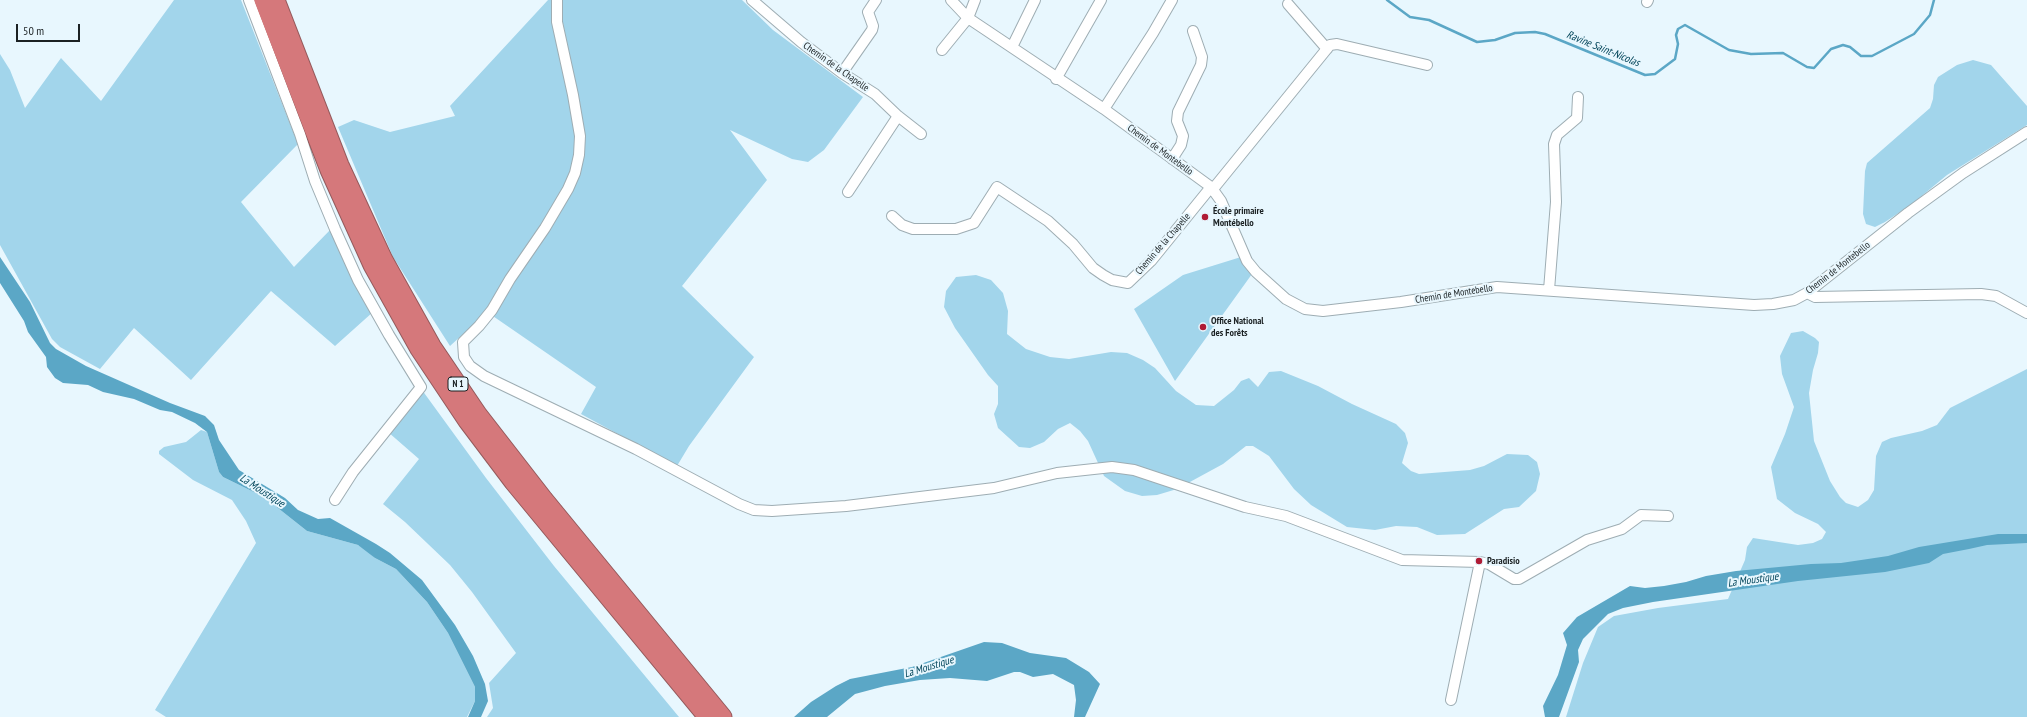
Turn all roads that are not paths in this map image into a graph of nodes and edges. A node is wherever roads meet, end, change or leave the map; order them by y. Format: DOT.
graph roads {
  1 [pos="249,0"];
  2 [pos="263,0"];
  3 [pos="276,0"];
  4 [pos="557,0"];
  5 [pos="752,0"];
  6 [pos="876,0"];
  7 [pos="951,0"];
  8 [pos="975,0"];
  9 [pos="1035,0"];
  10 [pos="1101,0"];
  11 [pos="1172,0"];
  12 [pos="1288,4"];
  13 [pos="968,18"];
  14 [pos="1193,31"];
  15 [pos="1012,47"];
  16 [pos="1327,49"];
  17 [pos="942,50"];
  18 [pos="1426,65"];
  19 [pos="842,73"];
  20 [pos="1056,79"];
  21 [pos="1578,97"];
  22 [pos="1104,109"];
  23 [pos="898,116"];
  24 [pos="2027,132"];
  25 [pos="922,134"];
  26 [pos="1172,159"];
  27 [pos="1212,188"];
  28 [pos="848,192"];
  29 [pos="892,216"];
  30 [pos="1549,290"];
  31 [pos="1807,293"];
  32 [pos="2027,313"];
  33 [pos="335,500"];
  34 [pos="1668,516"];
  35 [pos="1480,562"];
  36 [pos="1451,700"];
  37 [pos="707,717"];
  38 [pos="723,717"];
  1 -- 33 [label="street"];
  2 -- 37 [label="highway, N 1"];
  3 -- 38 [label="highway, N 1"];
  4 -- 35 [label="street"];
  5 -- 19 [label="street, Chemin de la Chapelle"];
  6 -- 19 [label="street"];
  7 -- 13 [label="street, Chemin de Montebello"];
  8 -- 13 [label="street"];
  9 -- 15 [label="street"];
  10 -- 20 [label="street"];
  11 -- 22 [label="street"];
  12 -- 16 [label="street"];
  13 -- 15 [label="street, Chemin de Montebello"];
  13 -- 17 [label="street"];
  14 -- 26 [label="street"];
  15 -- 20 [label="street, Chemin de Montebello"];
  16 -- 18 [label="street"];
  16 -- 27 [label="street"];
  19 -- 23 [label="street, Chemin de la Chapelle"];
  20 -- 22 [label="street, Chemin de Montebello"];
  21 -- 30 [label="street"];
  22 -- 26 [label="street, Chemin de Montebello"];
  23 -- 25 [label="street, Chemin de la Chapelle"];
  23 -- 28 [label="street"];
  24 -- 31 [label="street, Chemin de Montebello"];
  26 -- 27 [label="street, Chemin de Montebello"];
  27 -- 29 [label="street, Chemin de la Chapelle"];
  27 -- 30 [label="street, Chemin de Montebello"];
  30 -- 31 [label="street, Chemin de Montebello"];
  31 -- 32 [label="street"];
  34 -- 35 [label="street"];
  35 -- 36 [label="street"];
}
